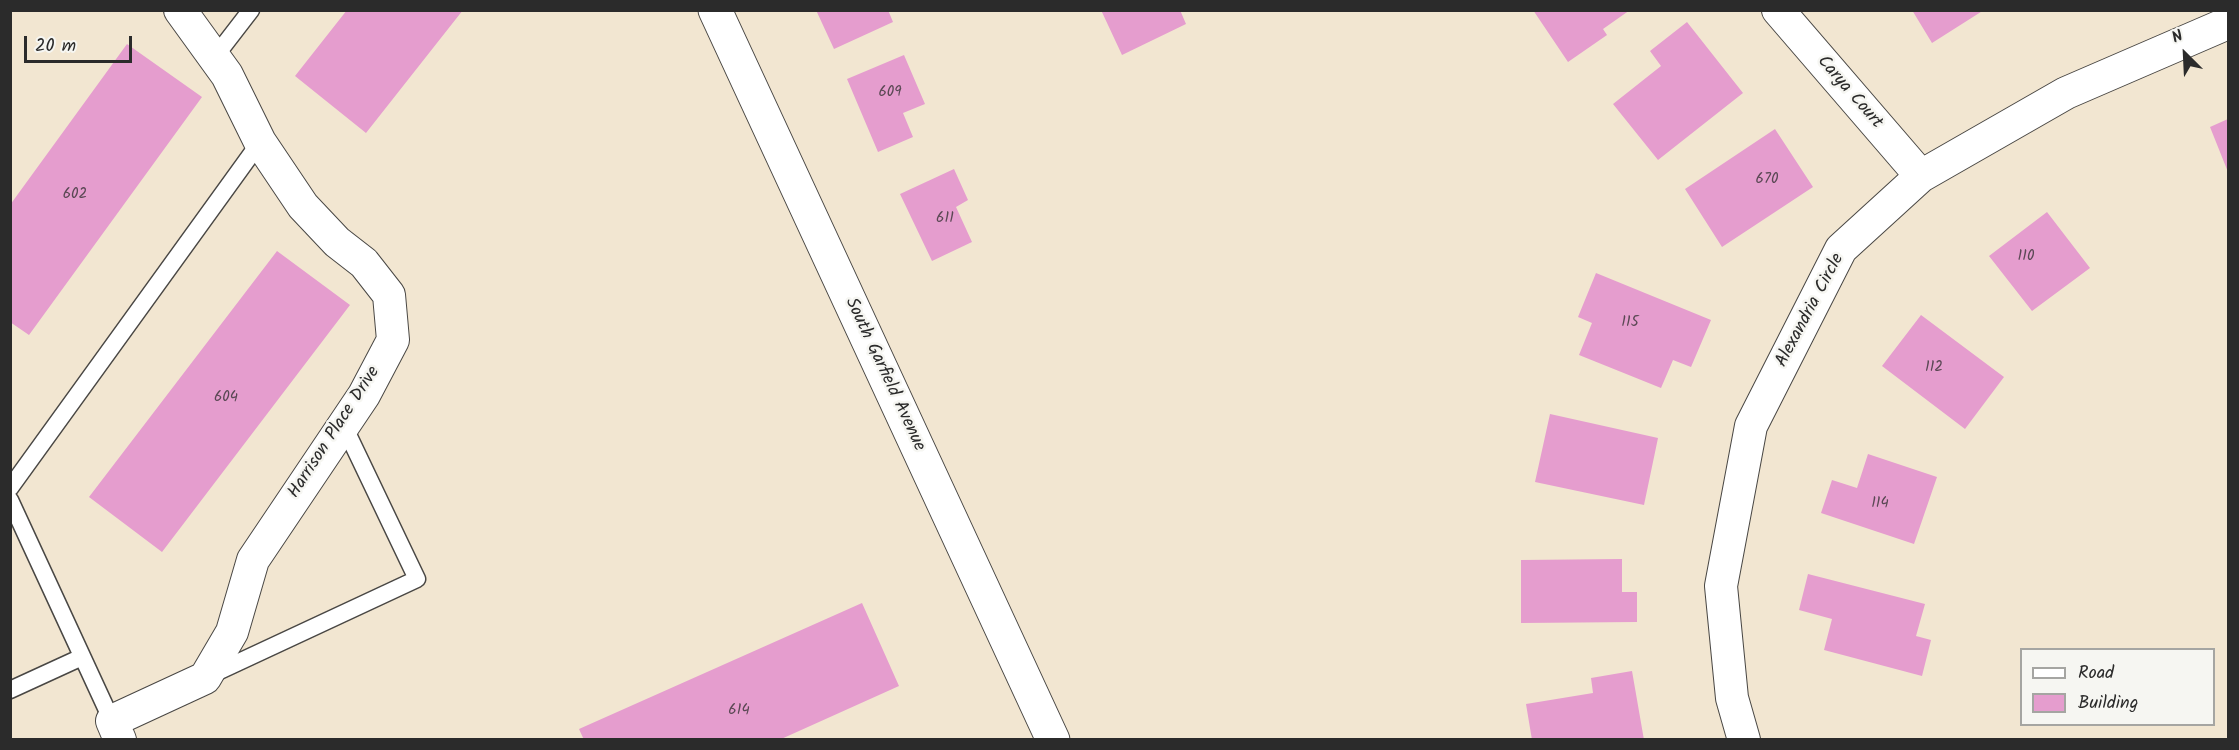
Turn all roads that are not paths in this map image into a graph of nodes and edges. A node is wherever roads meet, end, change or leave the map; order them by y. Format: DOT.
graph roads {
  1 [pos="180,10"];
  2 [pos="251,10"];
  3 [pos="715,10"];
  4 [pos="1778,10"];
  5 [pos="2229,23"];
  6 [pos="214,58"];
  7 [pos="260,141"];
  8 [pos="1921,176"];
  9 [pos="344,424"];
  10 [pos="10,488"];
  11 [pos="10,500"];
  12 [pos="82,657"];
  13 [pos="205,678"];
  14 [pos="10,690"];
  15 [pos="116,730"];
  16 [pos="1053,740"];
  17 [pos="1744,740"];
  1 -- 6 [label="street, Harrison Place Drive"];
  2 -- 6 [label="lane"];
  3 -- 16 [label="street, South Garfield Avenue"];
  4 -- 8 [label="street, Carya Court"];
  5 -- 8 [label="street, Alexandria Circle"];
  6 -- 7 [label="street, Harrison Place Drive"];
  7 -- 9 [label="street, Harrison Place Drive"];
  7 -- 10 [label="lane"];
  8 -- 17 [label="street, Alexandria Circle"];
  9 -- 13 [label="street, Harrison Place Drive"];
  9 -- 13 [label="lane"];
  11 -- 12 [label="lane"];
  12 -- 14 [label="lane"];
  12 -- 15 [label="lane"];
  13 -- 15 [label="street"];
}
